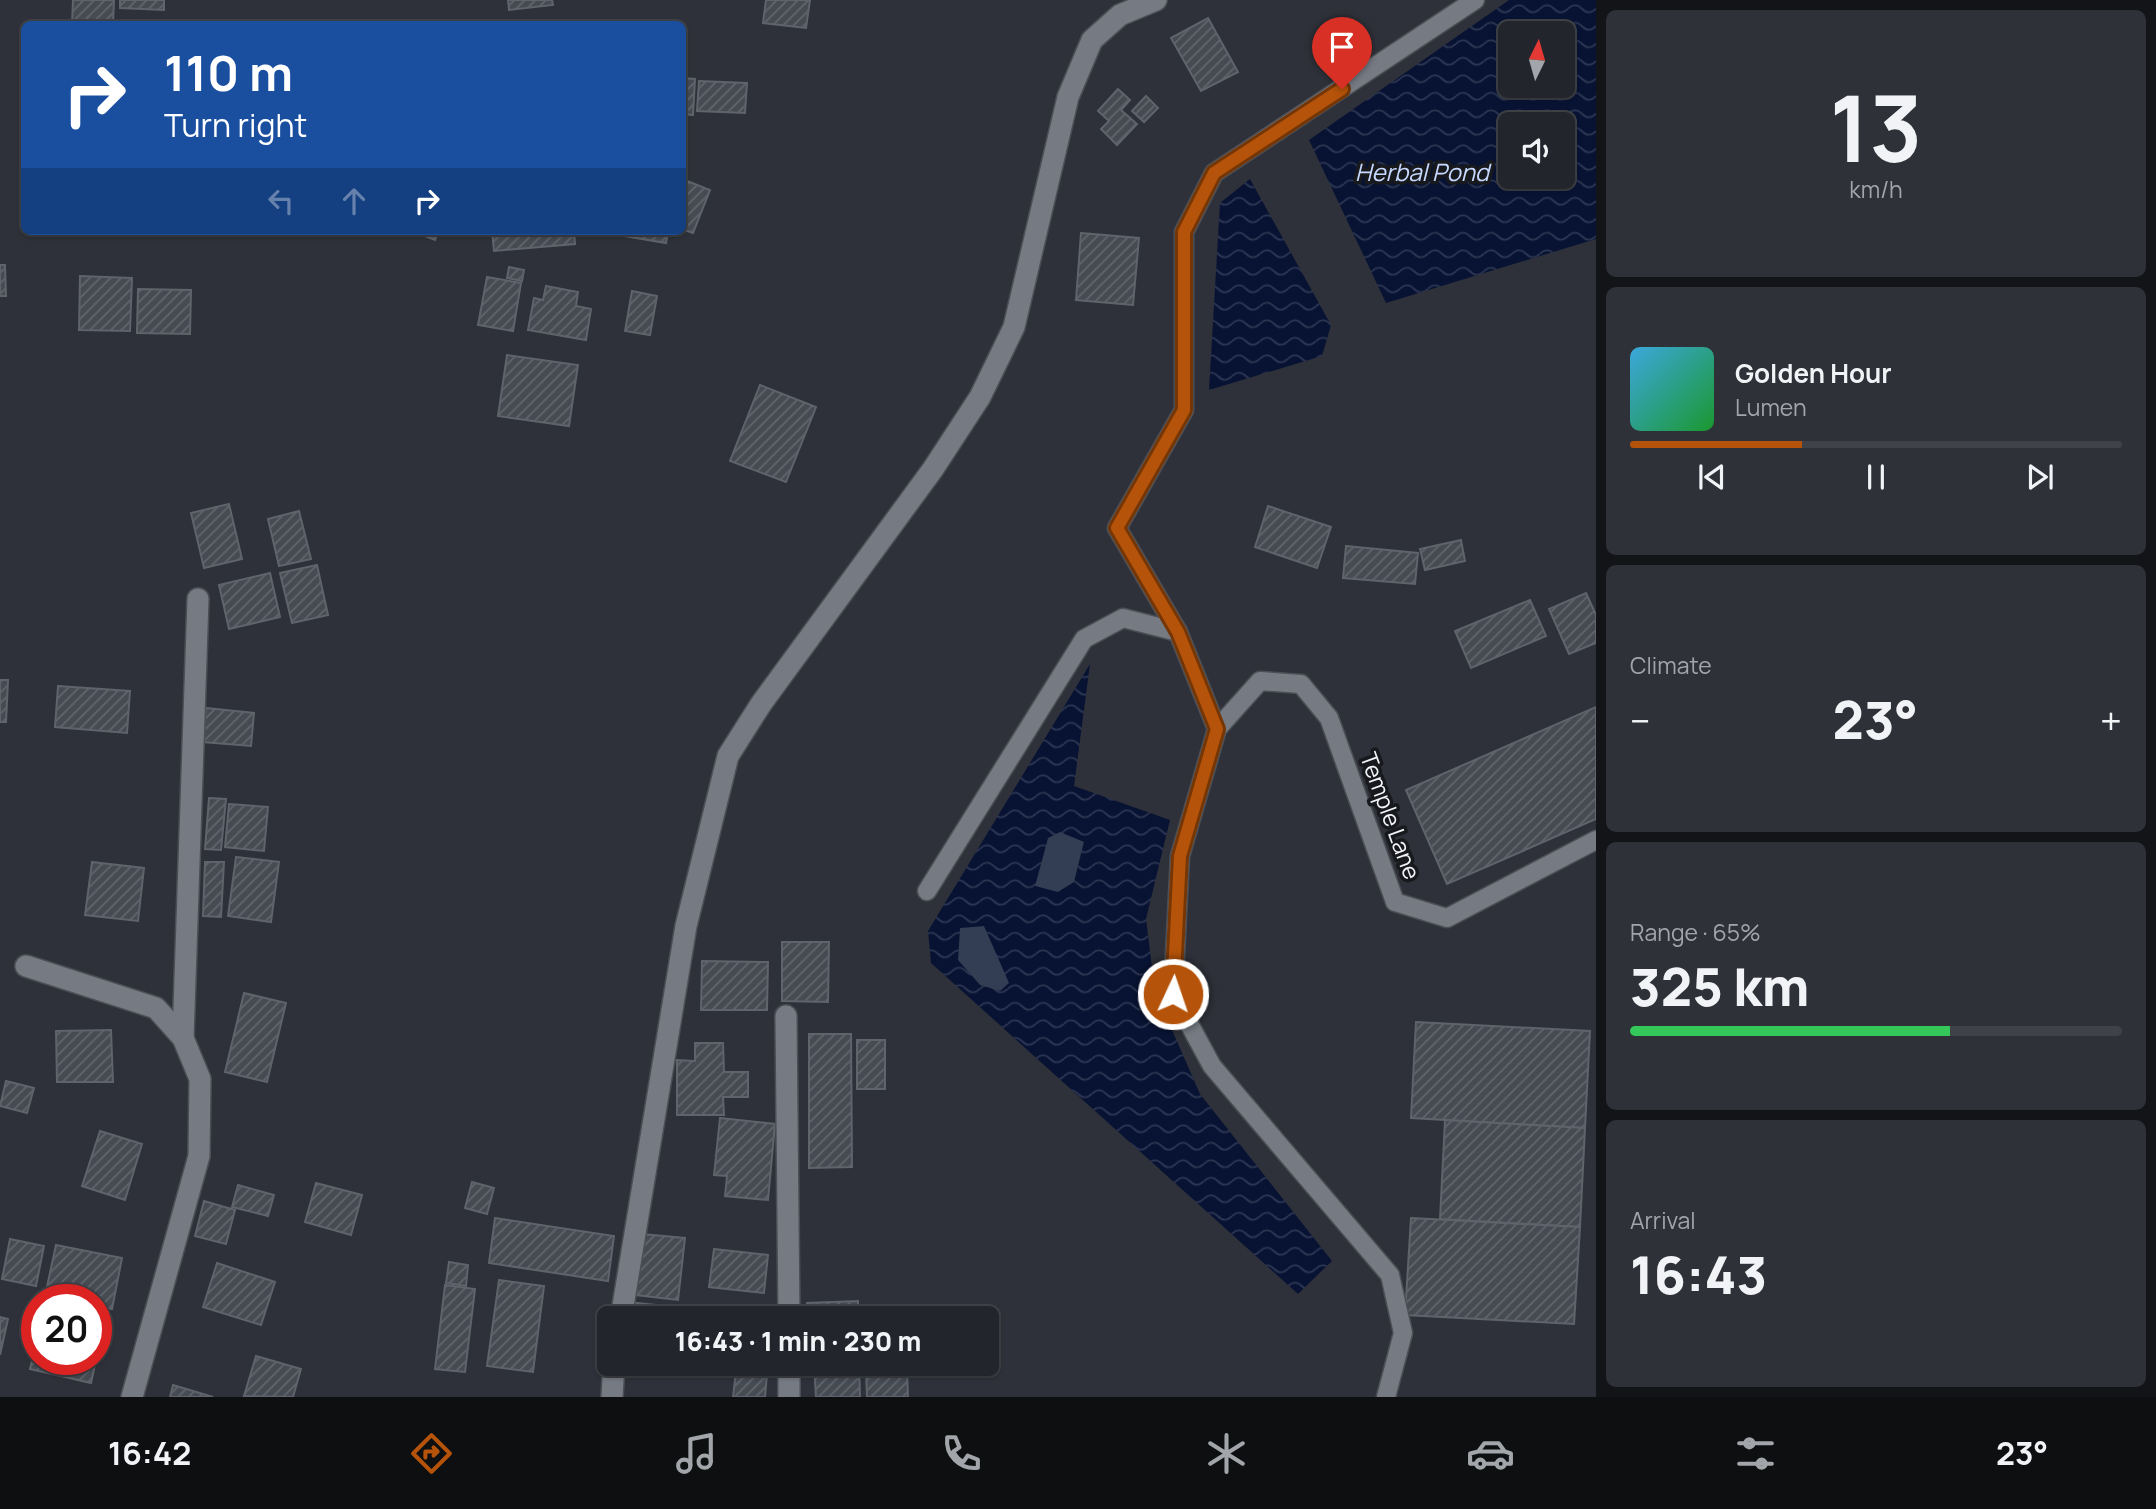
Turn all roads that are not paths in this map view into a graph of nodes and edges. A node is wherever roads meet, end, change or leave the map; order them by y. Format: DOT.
graph roads {
  1 [pos="1156,0"];
  2 [pos="1475,0"];
  3 [pos="198,599"];
  4 [pos="1178,632"];
  5 [pos="1217,729"];
  6 [pos="1596,840"];
  7 [pos="927,891"];
  8 [pos="26,967"];
  9 [pos="786,1016"];
  10 [pos="183,1038"];
  11 [pos="623,1306"];
  12 [pos="789,1306"];
  13 [pos="613,1376"];
  14 [pos="789,1376"];
  15 [pos="132,1397"];
  16 [pos="612,1397"];
  17 [pos="789,1397"];
  18 [pos="1386,1397"];
  1 -- 11 [label="street"];
  2 -- 4 [label="lane"];
  3 -- 10 [label="street"];
  4 -- 5 [label="lane"];
  4 -- 7 [label="lane"];
  5 -- 6 [label="lane, Temple Lane"];
  5 -- 18 [label="lane"];
  8 -- 10 [label="street"];
  9 -- 12 [label="street"];
  10 -- 15 [label="street"];
  13 -- 16 [label="street"];
  14 -- 17 [label="street"];
}
